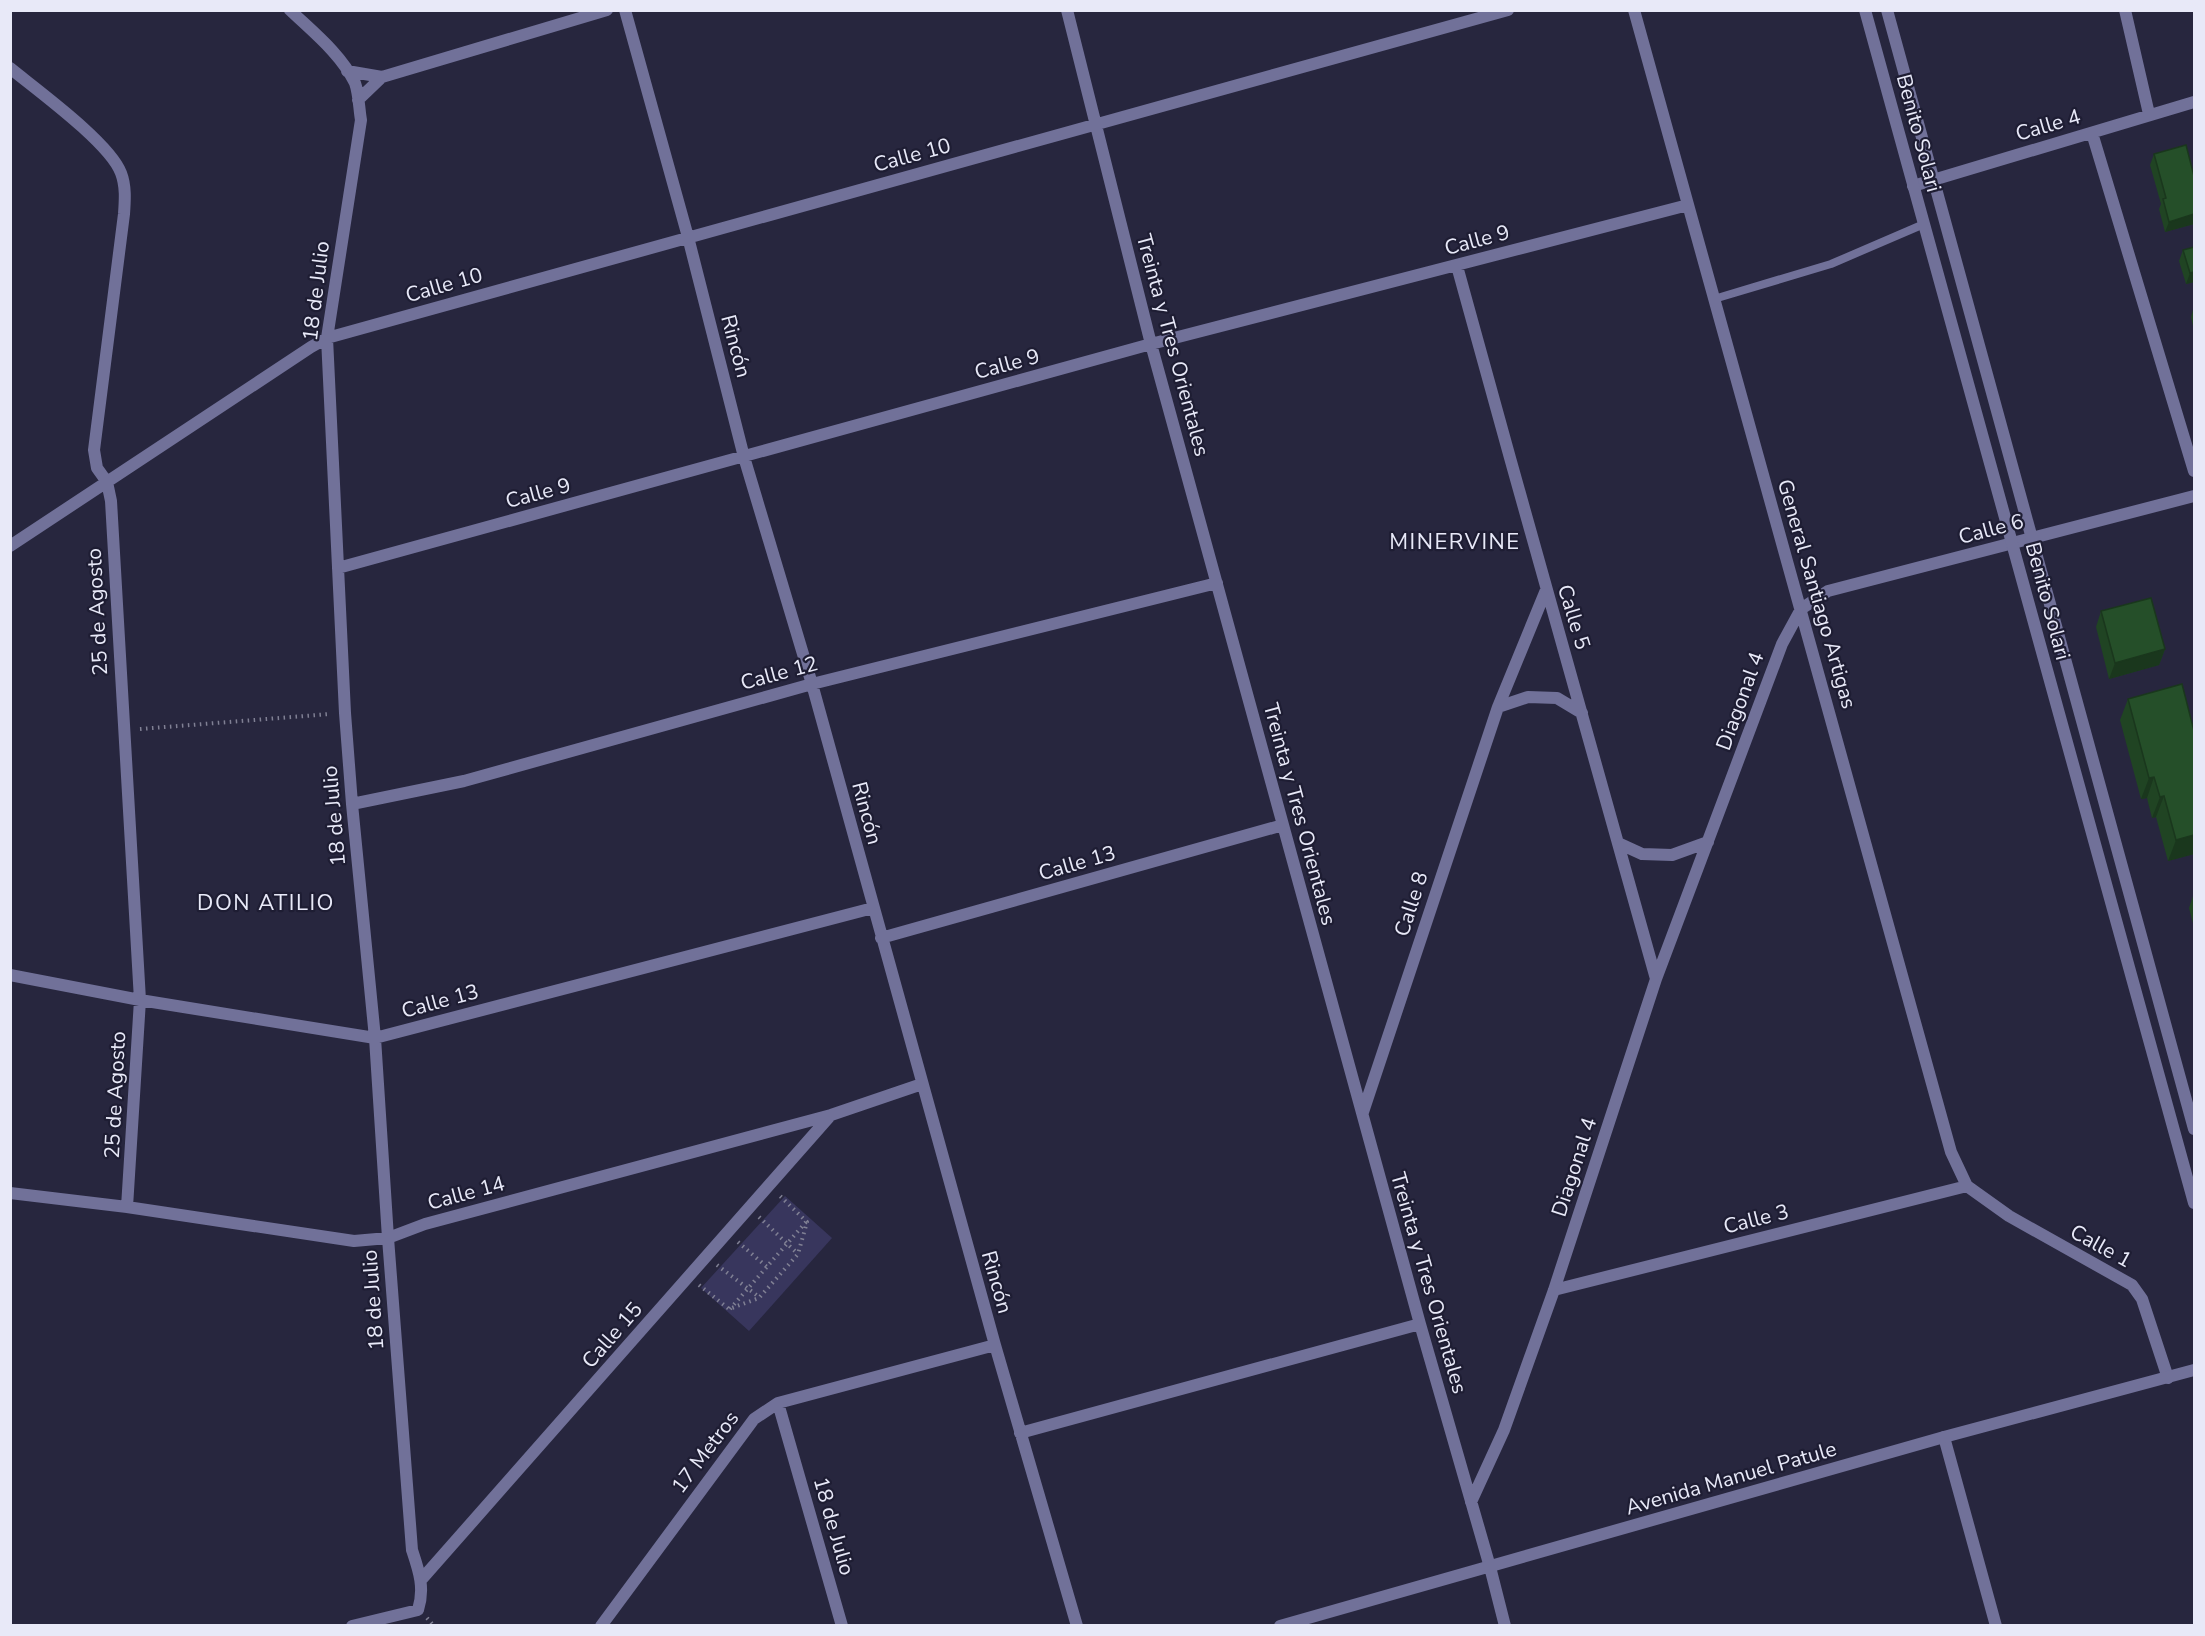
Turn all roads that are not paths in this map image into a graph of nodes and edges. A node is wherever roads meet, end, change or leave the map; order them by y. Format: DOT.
graph roads {
  1 [pos="290,10"];
  2 [pos="607,10"];
  3 [pos="625,10"];
  4 [pos="1067,10"];
  5 [pos="1508,10"];
  6 [pos="1634,10"];
  7 [pos="1865,10"];
  8 [pos="1887,10"];
  9 [pos="2125,10"];
  10 [pos="10,68"];
  11 [pos="347,71"];
  12 [pos="382,76"];
  13 [pos="358,99"];
  14 [pos="2194,102"];
  15 [pos="2149,114"];
  16 [pos="1097,125"];
  17 [pos="2092,133"];
  18 [pos="1932,179"];
  19 [pos="1913,186"];
  20 [pos="1688,205"];
  21 [pos="1924,224"];
  22 [pos="688,237"];
  23 [pos="1457,266"];
  24 [pos="1714,299"];
  25 [pos="327,338"];
  26 [pos="1151,344"];
  27 [pos="744,457"];
  28 [pos="2194,471"];
  29 [pos="107,482"];
  30 [pos="2194,496"];
  31 [pos="2031,538"];
  32 [pos="2012,544"];
  33 [pos="10,546"];
  34 [pos="338,568"];
  35 [pos="1217,583"];
  36 [pos="1546,590"];
  37 [pos="1801,609"];
  38 [pos="812,684"];
  39 [pos="1497,707"];
  40 [pos="1582,713"];
  41 [pos="352,804"];
  42 [pos="1283,825"];
  43 [pos="1708,842"];
  44 [pos="1618,843"];
  45 [pos="873,908"];
  46 [pos="881,938"];
  47 [pos="10,975"];
  48 [pos="1656,979"];
  49 [pos="140,1000"];
  50 [pos="375,1038"];
  51 [pos="922,1084"];
  52 [pos="1362,1113"];
  53 [pos="831,1115"];
  54 [pos="2194,1129"];
  55 [pos="1967,1186"];
  56 [pos="10,1193"];
  57 [pos="2194,1203"];
  58 [pos="128,1207"];
  59 [pos="388,1238"];
  60 [pos="1554,1290"];
  61 [pos="1420,1324"];
  62 [pos="995,1345"];
  63 [pos="2194,1371"];
  64 [pos="2168,1378"];
  65 [pos="778,1403"];
  66 [pos="1020,1433"];
  67 [pos="1944,1437"];
  68 [pos="1470,1502"];
  69 [pos="1490,1567"];
  70 [pos="422,1580"];
  71 [pos="352,1626"];
  72 [pos="601,1626"];
  73 [pos="842,1626"];
  74 [pos="1077,1626"];
  75 [pos="1280,1626"];
  76 [pos="1505,1626"];
  77 [pos="1996,1626"];
  1 -- 11 [label="street, 18 de Julio"];
  2 -- 12 [label="street"];
  3 -- 22 [label="street, Rincón"];
  4 -- 16 [label="street, Treinta y Tres Orientales"];
  5 -- 16 [label="street, Calle 10"];
  6 -- 20 [label="street, General Santiago Artigas"];
  7 -- 19 [label="street, Benito Solari"];
  8 -- 18 [label="street, Benito Solari"];
  9 -- 15 [label="street"];
  10 -- 29 [label="street, 25 de Agosto"];
  11 -- 12 [label="street"];
  11 -- 13 [label="street, 18 de Julio"];
  12 -- 13 [label="street"];
  13 -- 25 [label="street, 18 de Julio"];
  14 -- 15 [label="street, Calle 4"];
  15 -- 17 [label="street, Calle 4"];
  16 -- 22 [label="street, Calle 10"];
  16 -- 26 [label="street, Treinta y Tres Orientales"];
  17 -- 18 [label="street, Calle 4"];
  17 -- 28 [label="street"];
  18 -- 19 [label="street, Calle 4"];
  18 -- 31 [label="street, Benito Solari"];
  19 -- 21 [label="street, Benito Solari"];
  20 -- 23 [label="street, Calle 9"];
  20 -- 24 [label="street, General Santiago Artigas"];
  21 -- 24 [label="lane"];
  21 -- 32 [label="street, Benito Solari"];
  22 -- 25 [label="street, Calle 10"];
  22 -- 27 [label="street, Rincón"];
  23 -- 26 [label="street, Calle 9"];
  23 -- 36 [label="street, Calle 5"];
  24 -- 37 [label="street, General Santiago Artigas"];
  25 -- 29 [label="street, Calle 10"];
  25 -- 34 [label="street, 18 de Julio"];
  26 -- 27 [label="street, Calle 9"];
  26 -- 35 [label="street, Treinta y Tres Orientales"];
  27 -- 34 [label="street, Calle 9"];
  27 -- 38 [label="street, Rincón"];
  29 -- 33 [label="street, Calle 10"];
  29 -- 49 [label="street, 25 de Agosto"];
  30 -- 31 [label="street, Calle 6"];
  31 -- 32 [label="street, Calle 6"];
  31 -- 54 [label="street, Benito Solari"];
  32 -- 37 [label="street, Calle 6"];
  32 -- 57 [label="street, Benito Solari"];
  34 -- 41 [label="street, 18 de Julio"];
  35 -- 38 [label="street, Calle 12"];
  35 -- 42 [label="street, Treinta y Tres Orientales"];
  36 -- 39 [label="street, Calle 8"];
  36 -- 40 [label="street, Calle 5"];
  37 -- 43 [label="street, Diagonal 4"];
  37 -- 55 [label="street, General Santiago Artigas"];
  38 -- 41 [label="street, Calle 12"];
  38 -- 45 [label="street, Rincón"];
  39 -- 40 [label="street"];
  39 -- 52 [label="street, Calle 8"];
  40 -- 44 [label="street, Calle 5"];
  41 -- 50 [label="street, 18 de Julio"];
  42 -- 46 [label="street, Calle 13"];
  42 -- 52 [label="street, Treinta y Tres Orientales"];
  43 -- 44 [label="street"];
  43 -- 48 [label="street, Diagonal 4"];
  44 -- 48 [label="street, Calle 5"];
  45 -- 46 [label="street, Rincón"];
  45 -- 50 [label="street, Calle 13"];
  46 -- 51 [label="street, Rincón"];
  47 -- 49 [label="street, Calle 13"];
  48 -- 60 [label="street, Diagonal 4"];
  49 -- 50 [label="street, Calle 13"];
  49 -- 58 [label="street, 25 de Agosto"];
  50 -- 59 [label="street, 18 de Julio"];
  51 -- 53 [label="street, Calle 14"];
  51 -- 62 [label="street, Rincón"];
  52 -- 61 [label="street, Treinta y Tres Orientales"];
  53 -- 59 [label="street, Calle 14"];
  53 -- 70 [label="street, Calle 15"];
  55 -- 60 [label="street, Calle 3"];
  55 -- 64 [label="street, Calle 1"];
  56 -- 58 [label="street, Calle 14"];
  58 -- 59 [label="street, Calle 14"];
  59 -- 70 [label="street, 18 de Julio"];
  60 -- 68 [label="street, Diagonal 4"];
  61 -- 66 [label="street"];
  61 -- 68 [label="street, Treinta y Tres Orientales"];
  62 -- 65 [label="street, 17 Metros"];
  62 -- 66 [label="street, Rincón"];
  63 -- 64 [label="street, Avenida Manuel Patule"];
  64 -- 67 [label="street, Avenida Manuel Patule"];
  65 -- 72 [label="street, 17 Metros"];
  65 -- 73 [label="street, 18 de Julio"];
  66 -- 74 [label="street, Rincón"];
  67 -- 69 [label="street, Avenida Manuel Patule"];
  67 -- 77 [label="street"];
  68 -- 69 [label="street, Treinta y Tres Orientales"];
  69 -- 75 [label="street, Avenida Manuel Patule"];
  69 -- 76 [label="street, Treinta y Tres Orientales"];
  70 -- 71 [label="street"];
}
